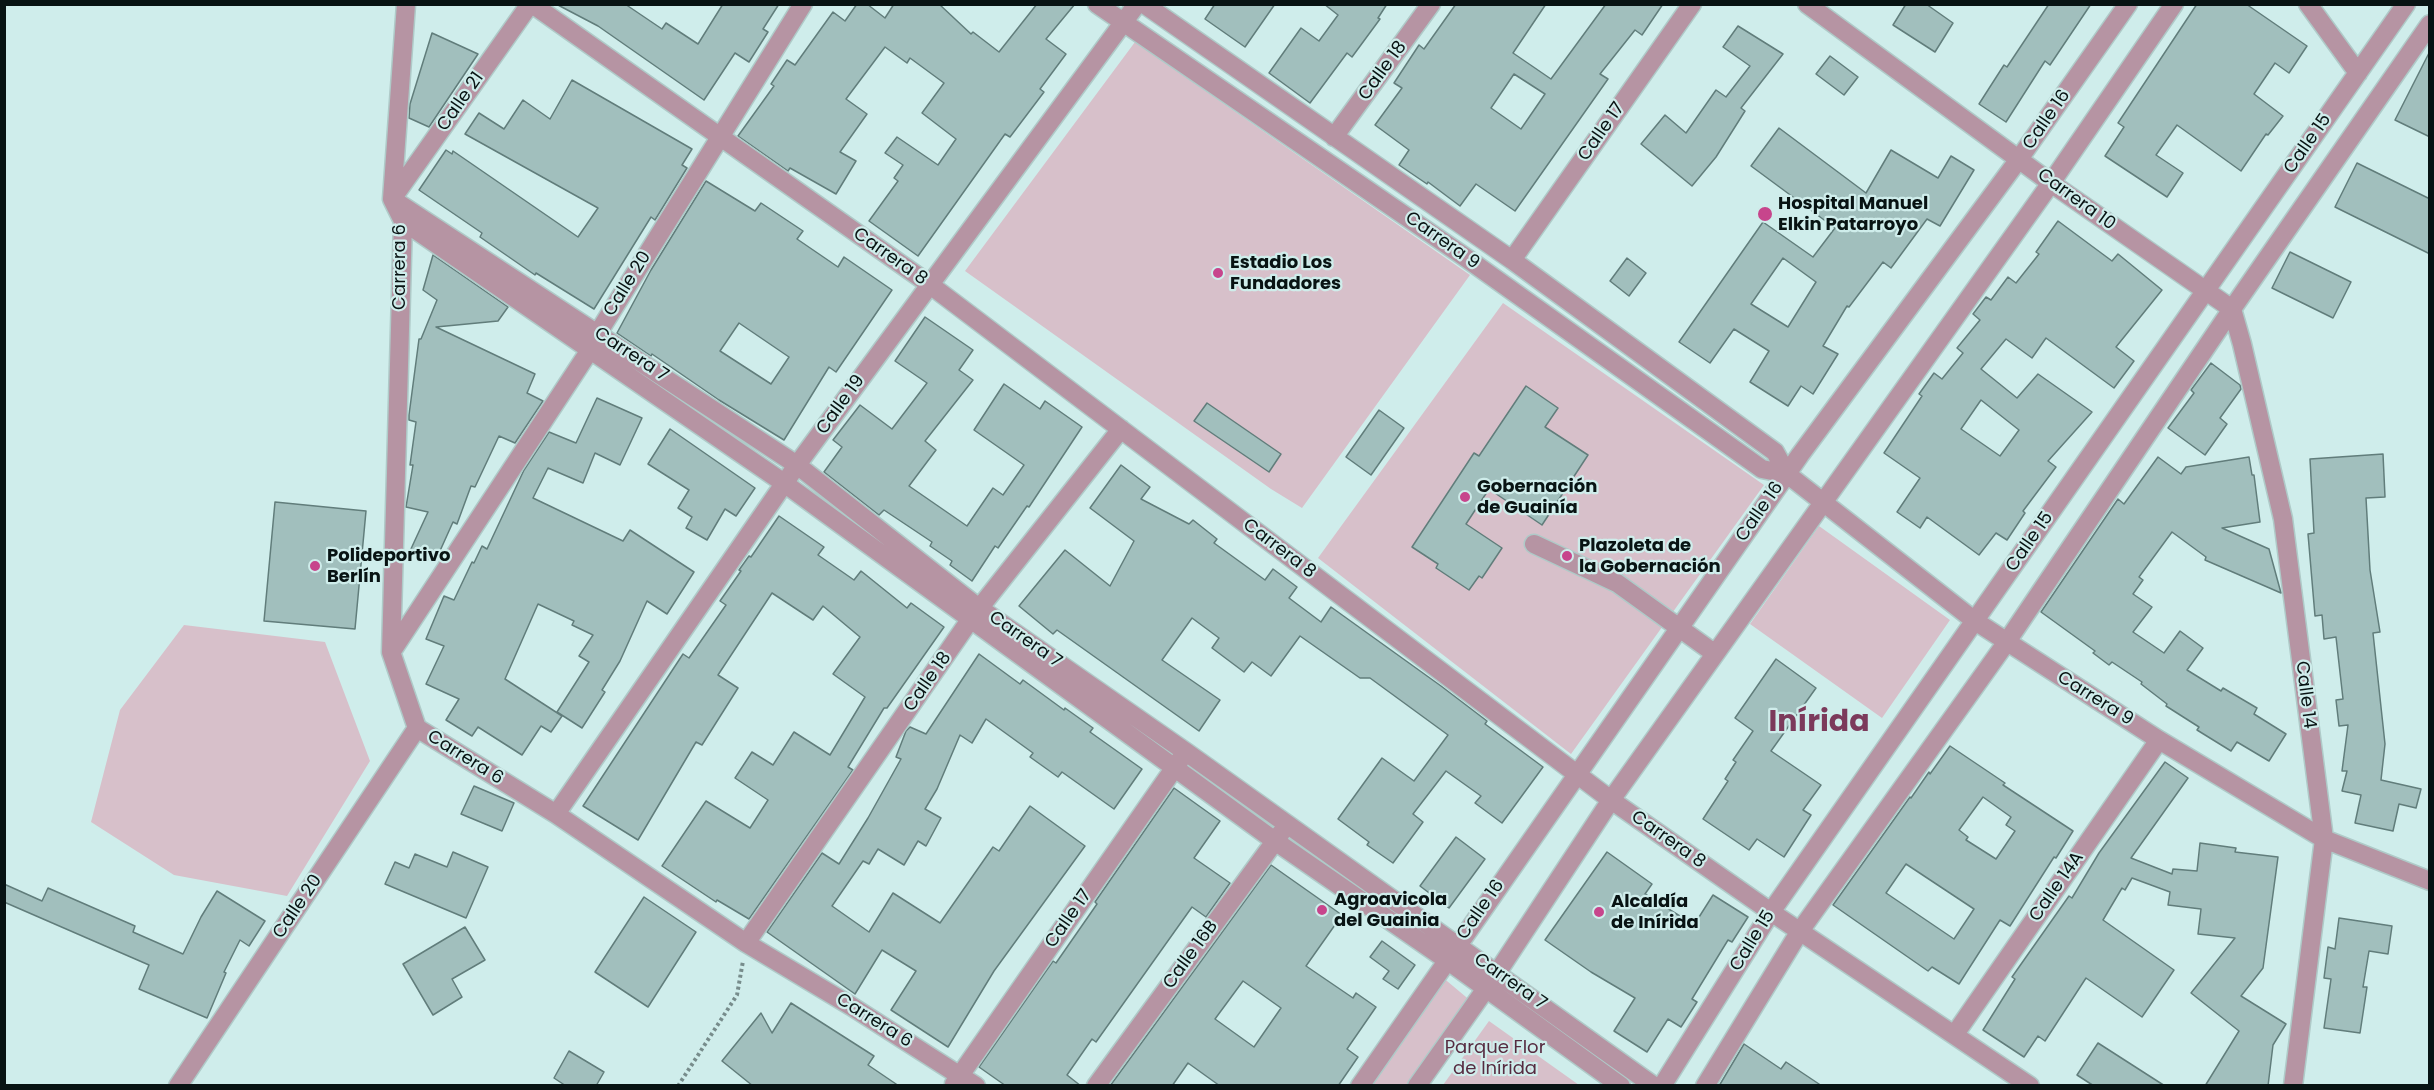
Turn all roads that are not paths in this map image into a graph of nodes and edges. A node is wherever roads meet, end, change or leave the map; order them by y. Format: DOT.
graph roads {
  1 [pos="406,4"];
  2 [pos="531,4"];
  3 [pos="803,4"];
  4 [pos="1097,4"];
  5 [pos="1137,4"];
  6 [pos="1144,4"];
  7 [pos="1431,4"];
  8 [pos="1692,4"];
  9 [pos="1807,4"];
  10 [pos="2128,4"];
  11 [pos="2174,4"];
  12 [pos="2308,4"];
  13 [pos="2406,4"];
  14 [pos="1124,24"];
  15 [pos="2430,24"];
  16 [pos="2358,73"];
  17 [pos="718,137"];
  18 [pos="1334,137"];
  19 [pos="2019,159"];
  20 [pos="2051,183"];
  21 [pos="392,199"];
  22 [pos="403,221"];
  23 [pos="1512,260"];
  24 [pos="929,284"];
  25 [pos="2205,291"];
  26 [pos="2232,309"];
  27 [pos="598,333"];
  28 [pos="590,350"];
  29 [pos="1121,429"];
  30 [pos="797,465"];
  31 [pos="1787,474"];
  32 [pos="784,483"];
  33 [pos="1822,502"];
  34 [pos="1534,544"];
  35 [pos="975,614"];
  36 [pos="1975,621"];
  37 [pos="1678,629"];
  38 [pos="2006,643"];
  39 [pos="391,652"];
  40 [pos="1714,653"];
  41 [pos="417,728"];
  42 [pos="2159,740"];
  43 [pos="1186,752"];
  44 [pos="1175,768"];
  45 [pos="1576,775"];
  46 [pos="1611,800"];
  47 [pos="556,814"];
  48 [pos="1286,825"];
  49 [pos="2324,839"];
  50 [pos="1275,841"];
  51 [pos="2430,881"];
  52 [pos="1771,912"];
  53 [pos="1800,931"];
  54 [pos="746,943"];
  55 [pos="1452,953"];
  56 [pos="1491,980"];
  57 [pos="1955,1034"];
  58 [pos="956,1080"];
  59 [pos="178,1086"];
  60 [pos="976,1086"];
  61 [pos="1096,1086"];
  62 [pos="1360,1086"];
  63 [pos="1417,1086"];
  64 [pos="1621,1086"];
  65 [pos="1654,1086"];
  66 [pos="1662,1086"];
  67 [pos="1705,1086"];
  68 [pos="2030,1086"];
  69 [pos="2293,1086"];
  1 -- 21 [label="street, Carrera 6"];
  2 -- 17 [label="street, Carrera 8"];
  2 -- 21 [label="street, Calle 21"];
  3 -- 17 [label="street, Calle 20"];
  4 -- 14 [label="street, Carrera 9"];
  5 -- 14 [label="street, Calle 19"];
  6 -- 18 [label="street, Carrera 9"];
  7 -- 18 [label="street, Calle 18"];
  8 -- 23 [label="street, Calle 17"];
  9 -- 19 [label="street, Carrera 10"];
  10 -- 19 [label="street, Calle 16"];
  11 -- 20 [label="street"];
  12 -- 16 [label="street"];
  13 -- 16 [label="street, Calle 15"];
  14 -- 24 [label="street, Calle 19"];
  14 -- 31 [label="street, Carrera 9"];
  15 -- 26 [label="street, Calle 15"];
  16 -- 25 [label="street, Calle 15"];
  17 -- 24 [label="street, Carrera 8"];
  17 -- 27 [label="street, Calle 20"];
  18 -- 23 [label="street, Carrera 9"];
  19 -- 20 [label="street, Carrera 10"];
  19 -- 31 [label="street, Calle 16"];
  20 -- 25 [label="street, Carrera 10"];
  20 -- 33 [label="street"];
  21 -- 22 [label="street, Carrera 6"];
  21 -- 27 [label="street, Carrera 7"];
  22 -- 28 [label="street, Carrera 7"];
  22 -- 39 [label="street, Carrera 6"];
  23 -- 31 [label="street, Carrera 9"];
  24 -- 29 [label="street, Carrera 8"];
  24 -- 30 [label="street, Calle 19"];
  25 -- 26 [label="street, Carrera 10"];
  25 -- 36 [label="street, Calle 15"];
  26 -- 38 [label="street, Calle 15"];
  26 -- 49 [label="street, Calle 14"];
  27 -- 28 [label="street, Calle 20"];
  27 -- 30 [label="street, Carrera 7"];
  28 -- 32 [label="street, Carrera 7"];
  28 -- 39 [label="street, Calle 20"];
  29 -- 35 [label="street, Calle 18"];
  29 -- 45 [label="street, Carrera 8"];
  30 -- 32 [label="street, Calle 19"];
  30 -- 35 [label="street, Carrera 7"];
  31 -- 33 [label="street, Carrera 9"];
  31 -- 37 [label="street, Calle 16"];
  32 -- 35 [label="street, Carrera 7"];
  32 -- 47 [label="street, Calle 19"];
  33 -- 36 [label="street, Carrera 9"];
  33 -- 40 [label="street"];
  34 -- 37 [label="street"];
  35 -- 43 [label="street, Carrera 7"];
  35 -- 44 [label="street, Carrera 7"];
  35 -- 54 [label="street, Calle 18"];
  36 -- 38 [label="street, Carrera 9"];
  36 -- 52 [label="street, Calle 15"];
  37 -- 40 [label="street"];
  37 -- 45 [label="street, Calle 16"];
  38 -- 42 [label="street, Carrera 9"];
  38 -- 53 [label="street, Calle 15"];
  39 -- 41 [label="street, Carrera 6"];
  40 -- 46 [label="street"];
  41 -- 47 [label="street, Carrera 6"];
  41 -- 59 [label="street, Calle 20"];
  42 -- 49 [label="street, Carrera 9"];
  42 -- 57 [label="street, Calle 14A"];
  43 -- 44 [label="street, Calle 17"];
  43 -- 48 [label="street, Carrera 7"];
  44 -- 50 [label="street, Carrera 7"];
  44 -- 58 [label="street, Calle 17"];
  45 -- 46 [label="street, Carrera 8"];
  45 -- 55 [label="street, Calle 16"];
  46 -- 52 [label="street, Carrera 8"];
  46 -- 56 [label="street"];
  47 -- 54 [label="street, Carrera 6"];
  48 -- 50 [label="street, Calle 16B"];
  48 -- 55 [label="street, Carrera 7"];
  49 -- 51 [label="street, Carrera 9"];
  49 -- 69 [label="street, Calle 14"];
  50 -- 55 [label="street, Carrera 7"];
  50 -- 61 [label="street, Calle 16B"];
  52 -- 53 [label="street, Carrera 8"];
  52 -- 66 [label="street, Calle 15"];
  53 -- 57 [label="street, Carrera 8"];
  53 -- 67 [label="street, Calle 15"];
  54 -- 58 [label="street, Carrera 6"];
  55 -- 56 [label="street, Carrera 7"];
  55 -- 62 [label="street, Calle 16"];
  56 -- 63 [label="street"];
  56 -- 64 [label="street, Carrera 7"];
  56 -- 65 [label="street, Carrera 7"];
  57 -- 68 [label="street, Carrera 8"];
  58 -- 60 [label="street, Carrera 6"];
}
